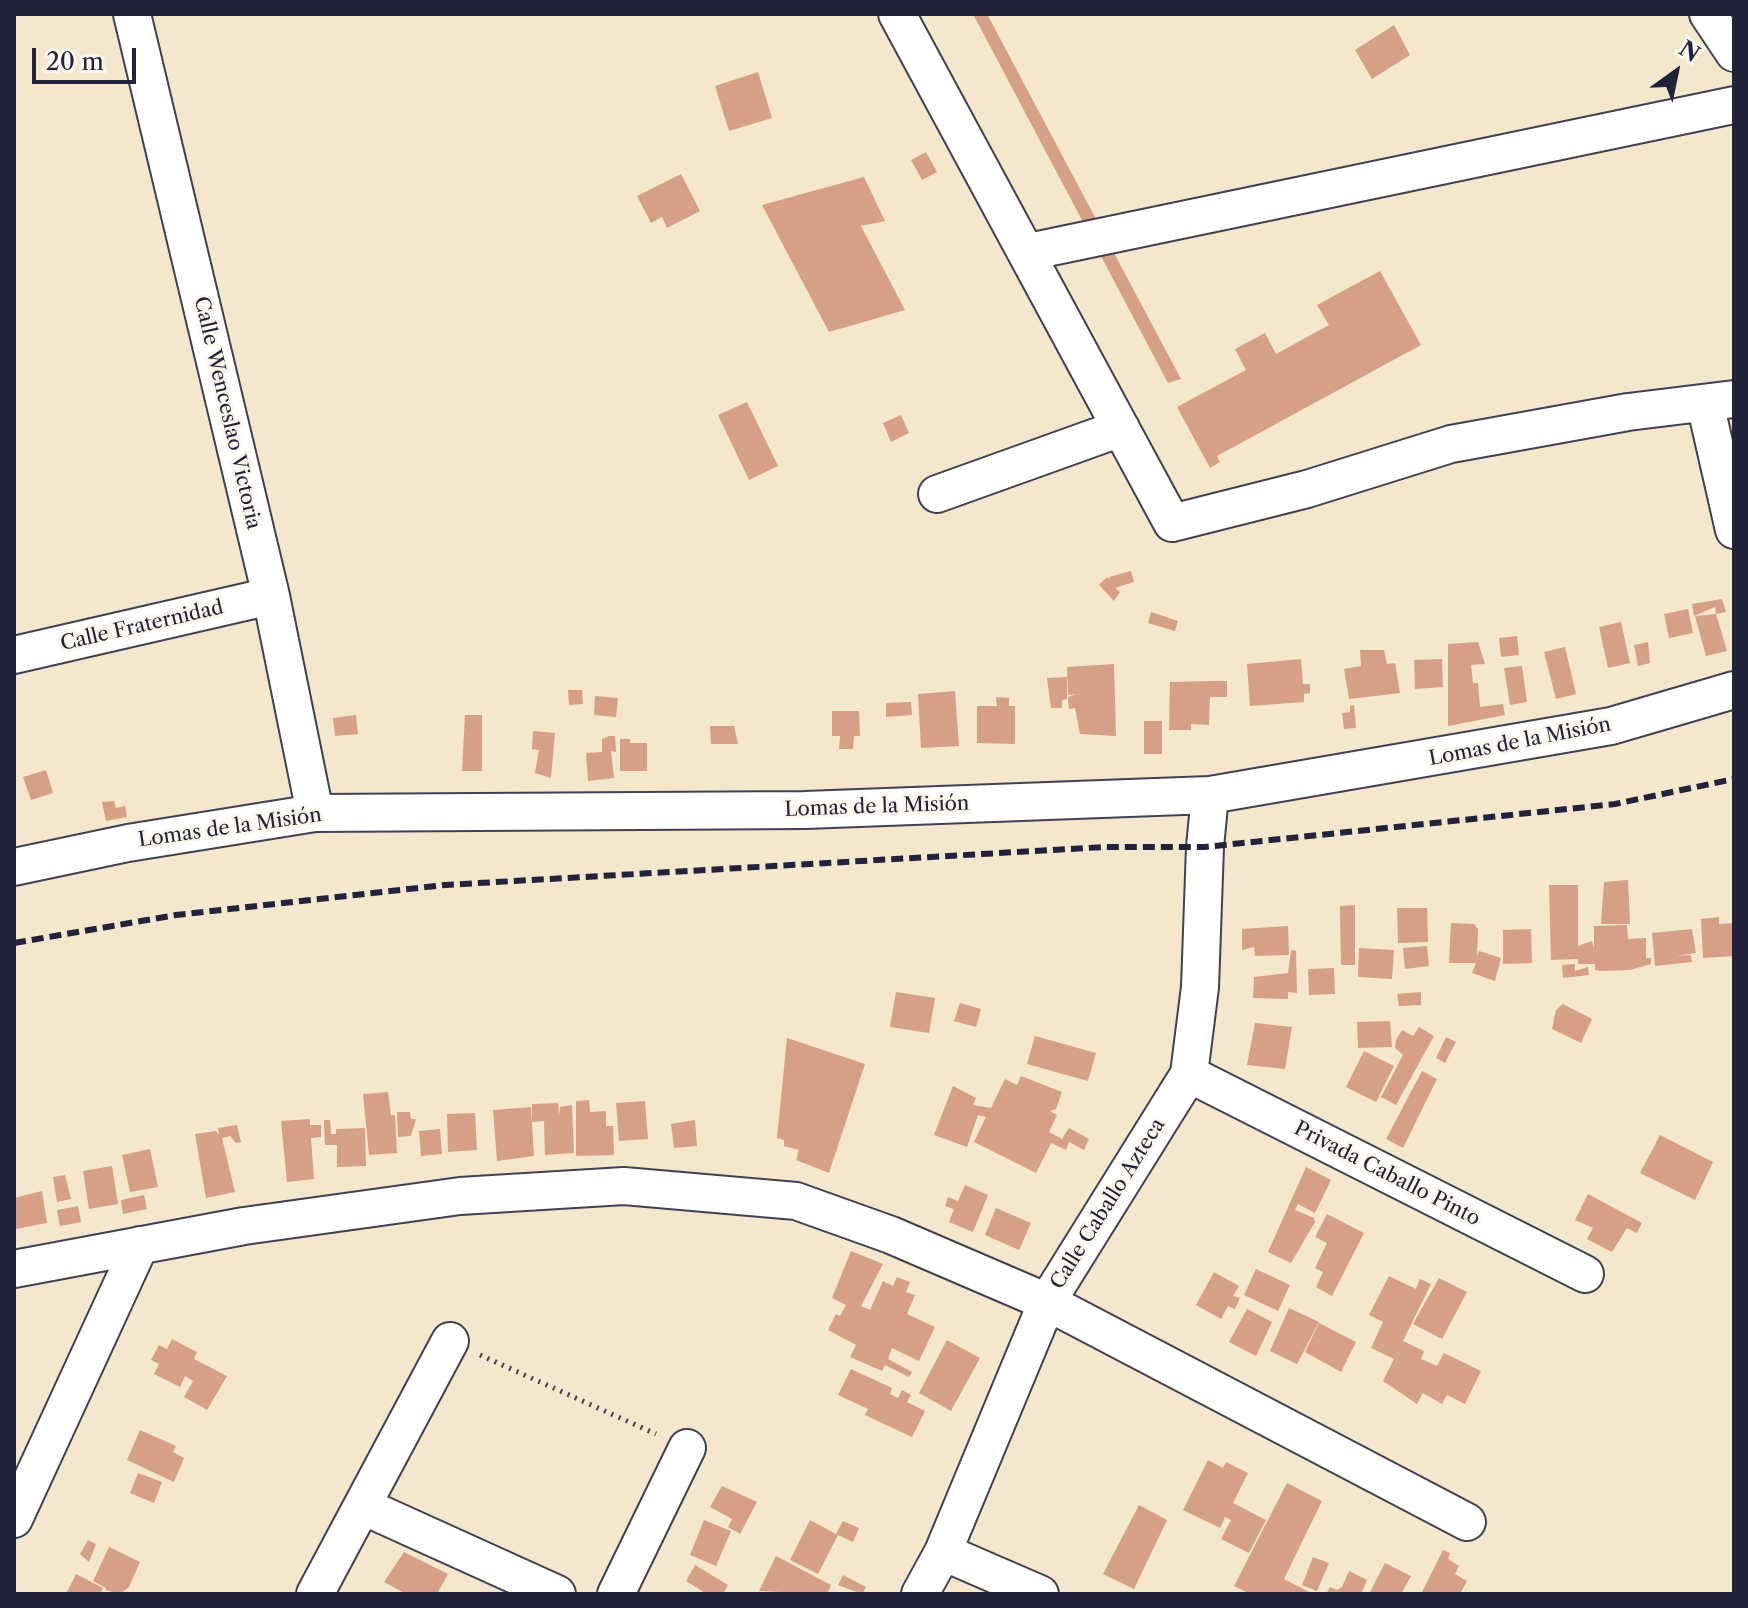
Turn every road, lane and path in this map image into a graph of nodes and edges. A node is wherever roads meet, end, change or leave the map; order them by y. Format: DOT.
graph roads {
  1 [pos="132,14"];
  2 [pos="897,14"];
  3 [pos="1708,14"];
  4 [pos="1734,53"];
  5 [pos="1734,105"];
  6 [pos="1028,252"];
  7 [pos="1719,401"];
  8 [pos="1121,428"];
  9 [pos="937,494"];
  10 [pos="1734,530"];
  11 [pos="271,596"];
  12 [pos="14,655"];
  13 [pos="1734,690"];
  14 [pos="1210,795"];
  15 [pos="315,813"];
  16 [pos="14,867"];
  17 [pos="1189,1074"];
  18 [pos="140,1245"];
  19 [pos="14,1269"];
  20 [pos="1585,1274"];
  21 [pos="1047,1302"];
  22 [pos="450,1341"];
  23 [pos="687,1448"];
  24 [pos="365,1507"];
  25 [pos="14,1519"];
  26 [pos="1467,1522"];
  27 [pos="943,1552"];
  28 [pos="315,1594"];
  29 [pos="557,1594"];
  30 [pos="616,1594"];
  31 [pos="920,1594"];
  32 [pos="1040,1594"];
  1 -- 11 [label="street, Calle Wenceslao Victoria"];
  2 -- 6 [label="street"];
  3 -- 4 [label="street"];
  5 -- 6 [label="street"];
  6 -- 8 [label="street"];
  7 -- 8 [label="street"];
  7 -- 10 [label="street"];
  8 -- 9 [label="street"];
  11 -- 12 [label="street, Calle Fraternidad"];
  11 -- 15 [label="street, Calle Wenceslao Victoria"];
  13 -- 14 [label="street, Lomas de la Misión"];
  14 -- 15 [label="street, Lomas de la Misión"];
  14 -- 17 [label="street, Calle Caballo Azteca"];
  15 -- 16 [label="street, Lomas de la Misión"];
  17 -- 20 [label="street, Privada Caballo Pinto"];
  17 -- 21 [label="street, Calle Caballo Azteca"];
  18 -- 19 [label="street"];
  18 -- 21 [label="street"];
  18 -- 25 [label="street"];
  21 -- 26 [label="street"];
  21 -- 27 [label="street, Calle Caballo Azteca"];
  22 -- 23 [label="path"];
  22 -- 24 [label="street"];
  23 -- 30 [label="street"];
  24 -- 28 [label="street"];
  24 -- 29 [label="street"];
  27 -- 31 [label="street, Calle Caballo Azteca"];
  27 -- 32 [label="street"];
}
